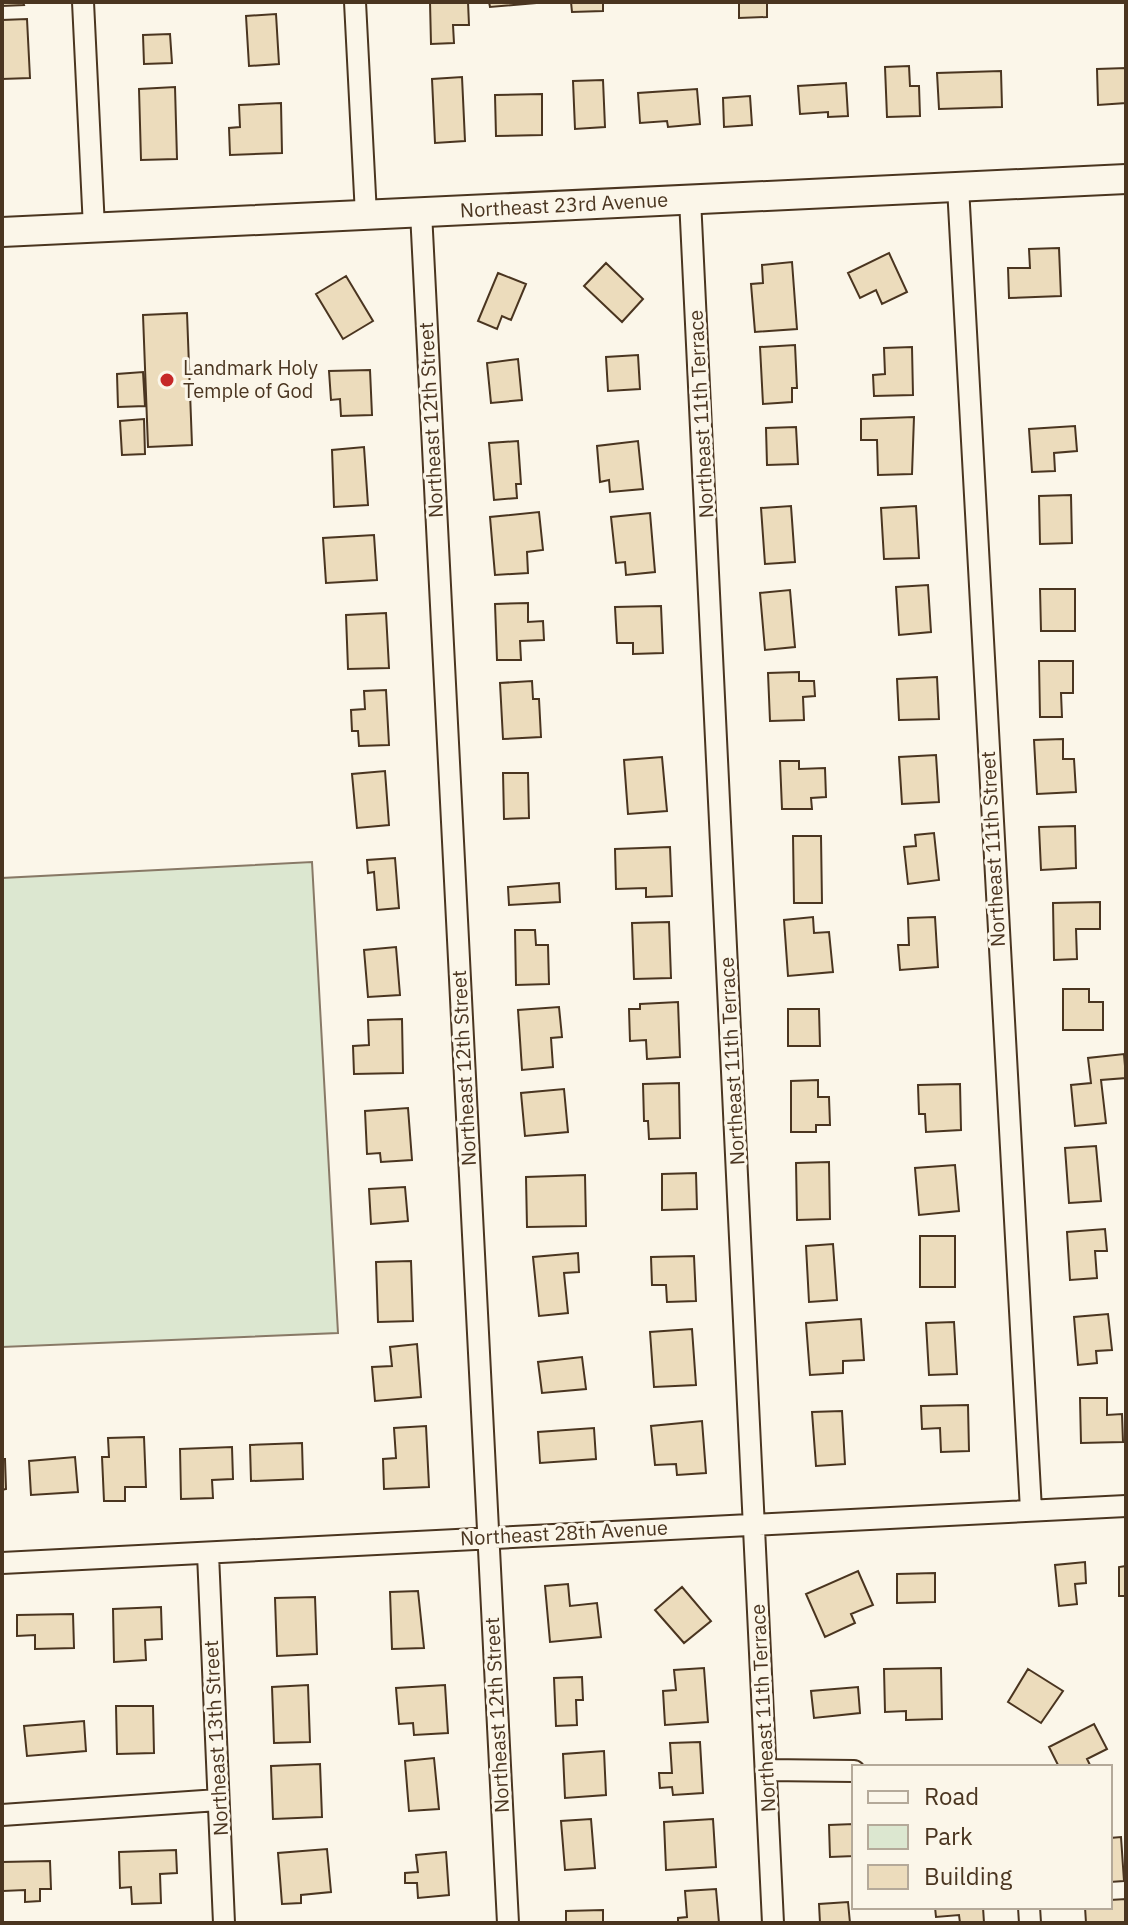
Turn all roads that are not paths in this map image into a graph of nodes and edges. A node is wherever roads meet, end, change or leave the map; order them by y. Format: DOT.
graph roads {
  1 [pos="83,2"];
  2 [pos="355,2"];
  3 [pos="1126,179"];
  4 [pos="958,187"];
  5 [pos="690,199"];
  6 [pos="421,212"];
  7 [pos="366,215"];
  8 [pos="94,228"];
  9 [pos="2,232"];
  10 [pos="1126,1506"];
  11 [pos="1031,1510"];
  12 [pos="754,1525"];
  13 [pos="487,1536"];
  14 [pos="208,1554"];
  15 [pos="2,1563"];
  16 [pos="766,1770"];
  17 [pos="852,1771"];
  18 [pos="218,1800"];
  19 [pos="2,1815"];
  20 [pos="224,1923"];
  21 [pos="508,1923"];
  22 [pos="773,1923"];
  1 -- 8 [label="street"];
  2 -- 7 [label="street"];
  3 -- 4 [label="main road, Northeast 23rd Avenue"];
  4 -- 5 [label="main road, Northeast 23rd Avenue"];
  4 -- 11 [label="street, Northeast 11th Street"];
  5 -- 6 [label="main road, Northeast 23rd Avenue"];
  5 -- 12 [label="street, Northeast 11th Terrace"];
  6 -- 7 [label="main road, Northeast 23rd Avenue"];
  6 -- 13 [label="street, Northeast 12th Street"];
  7 -- 8 [label="main road, Northeast 23rd Avenue"];
  8 -- 9 [label="main road, Northeast 23rd Avenue"];
  10 -- 11 [label="street, Northeast 28th Avenue"];
  11 -- 12 [label="street, Northeast 28th Avenue"];
  12 -- 13 [label="street, Northeast 28th Avenue"];
  12 -- 16 [label="street, Northeast 11th Terrace"];
  13 -- 14 [label="street, Northeast 28th Avenue"];
  13 -- 21 [label="street, Northeast 12th Street"];
  14 -- 15 [label="street, Northeast 28th Avenue"];
  14 -- 18 [label="street, Northeast 13th Street"];
  16 -- 17 [label="street"];
  16 -- 22 [label="street, Northeast 11th Terrace"];
  18 -- 19 [label="street"];
  18 -- 20 [label="street, Northeast 13th Street"];
}
